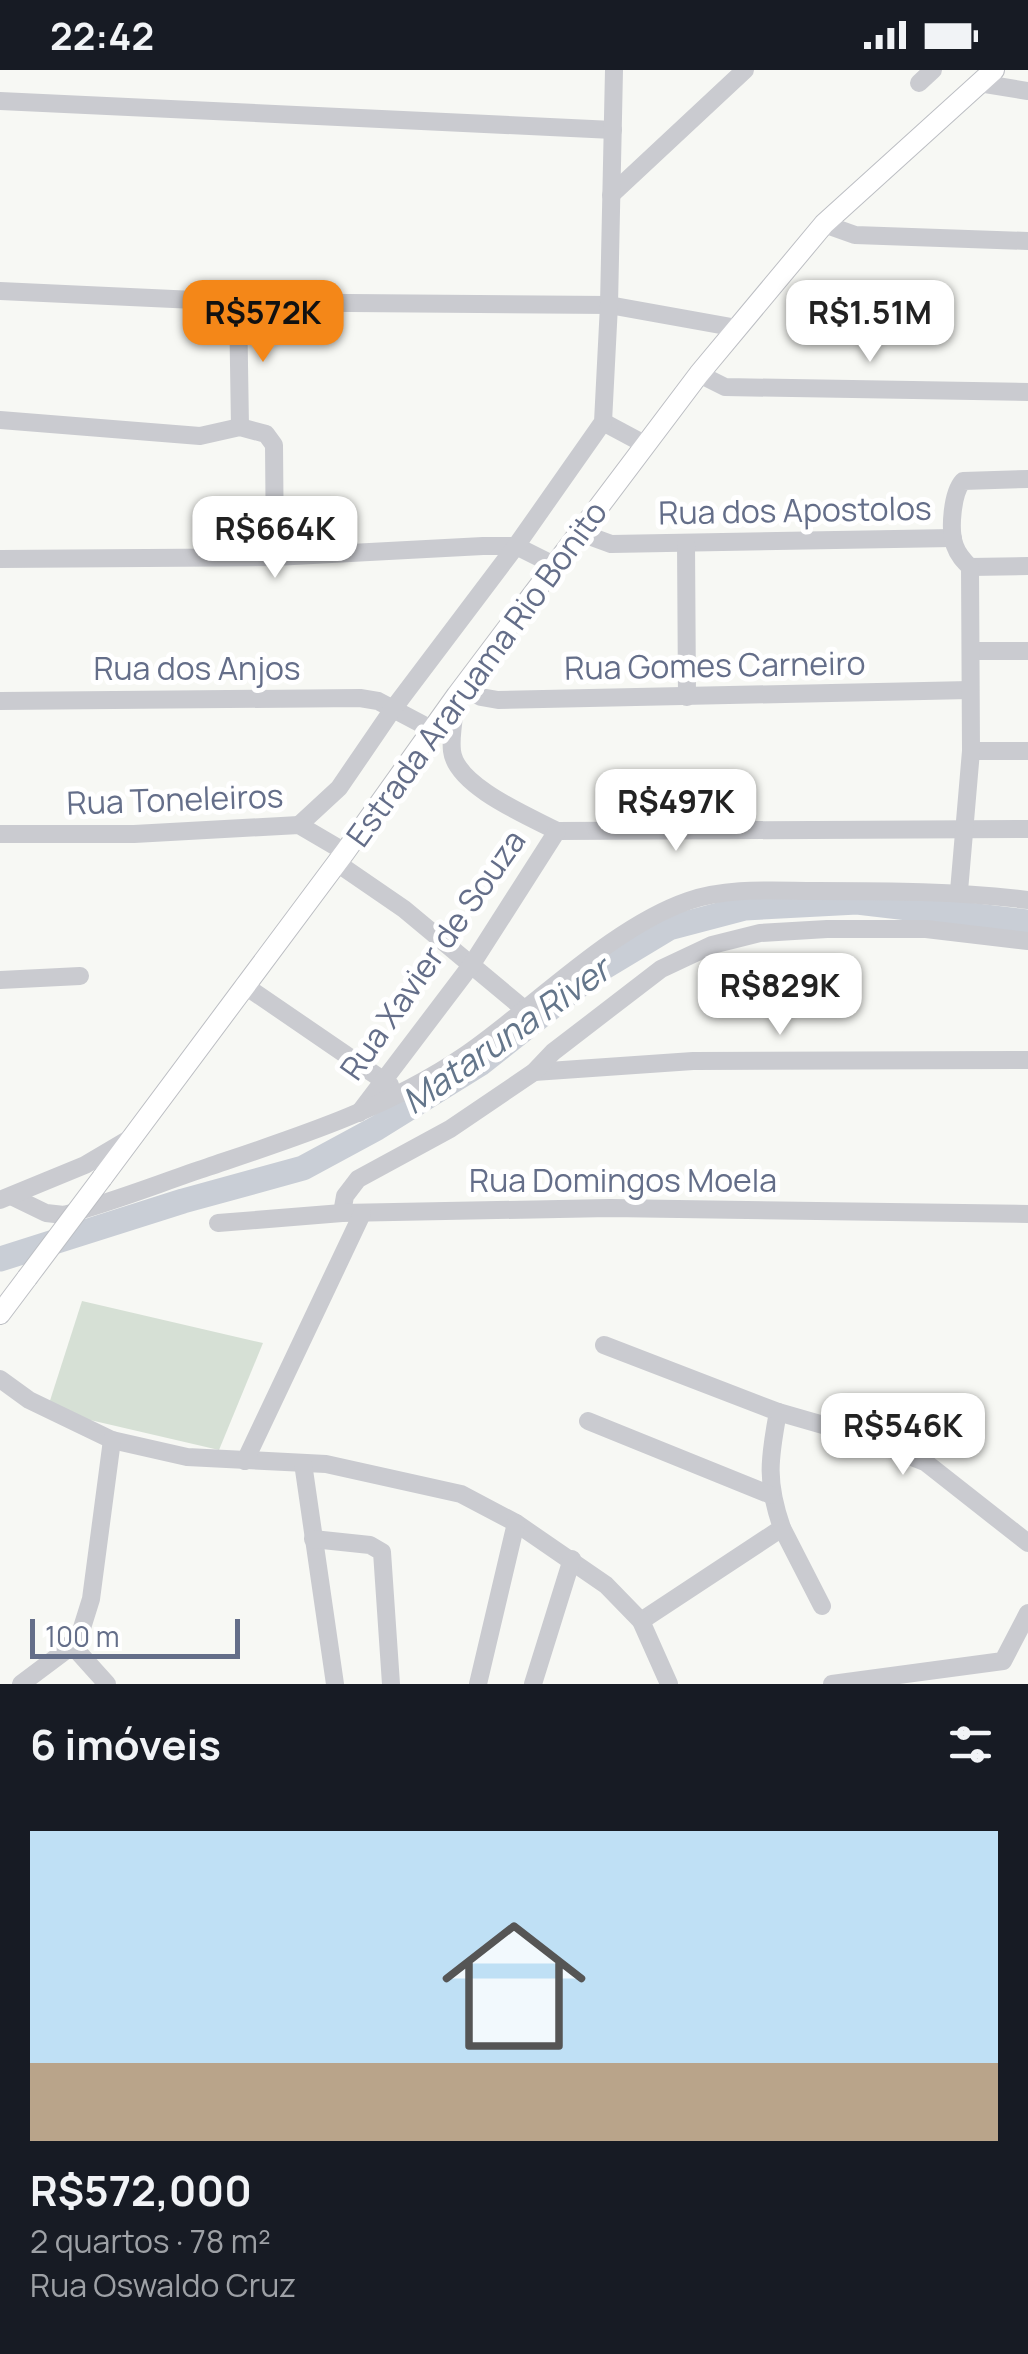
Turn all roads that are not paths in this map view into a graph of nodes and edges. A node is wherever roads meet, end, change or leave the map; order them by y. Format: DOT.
graph roads {
  1 [pos="614,70"];
  2 [pos="745,70"];
  3 [pos="986,76"];
  4 [pos="1028,91"];
  5 [pos="0,101"];
  6 [pos="613,130"];
  7 [pos="612,195"];
  8 [pos="824,224"];
  9 [pos="1028,241"];
  10 [pos="0,292"];
  11 [pos="238,302"];
  12 [pos="609,305"];
  13 [pos="737,328"];
  14 [pos="700,374"];
  15 [pos="1028,392"];
  16 [pos="0,420"];
  17 [pos="602,422"];
  18 [pos="240,428"];
  19 [pos="646,445"];
  20 [pos="1028,478"];
  21 [pos="581,533"];
  22 [pos="953,538"];
  23 [pos="686,543"];
  24 [pos="516,546"];
  25 [pos="276,557"];
  26 [pos="0,558"];
  27 [pos="556,566"];
  28 [pos="1028,566"];
  29 [pos="970,567"];
  30 [pos="971,651"];
  31 [pos="1028,651"];
  32 [pos="970,690"];
  33 [pos="460,692"];
  34 [pos="687,697"];
  35 [pos="0,701"];
  36 [pos="393,709"];
  37 [pos="433,730"];
  38 [pos="971,751"];
  39 [pos="1028,751"];
  40 [pos="299,825"];
  41 [pos="965,829"];
  42 [pos="1028,829"];
  43 [pos="557,831"];
  44 [pos="0,834"];
  45 [pos="341,858"];
  46 [pos="959,891"];
  47 [pos="1028,900"];
  48 [pos="1028,941"];
  49 [pos="472,964"];
  50 [pos="80,976"];
  51 [pos="0,980"];
  52 [pos="244,986"];
  53 [pos="524,1009"];
  54 [pos="1028,1060"];
  55 [pos="534,1072"];
  56 [pos="383,1079"];
  57 [pos="401,1095"];
  58 [pos="358,1114"];
  59 [pos="133,1136"];
  60 [pos="7,1198"];
  61 [pos="342,1213"];
  62 [pos="362,1214"];
  63 [pos="1028,1214"];
  64 [pos="218,1224"];
  65 [pos="0,1314"];
  66 [pos="604,1345"];
  67 [pos="2,1386"];
  68 [pos="778,1412"];
  69 [pos="588,1421"];
  70 [pos="112,1440"];
  71 [pos="245,1461"];
  72 [pos="303,1462"];
  73 [pos="770,1495"];
  74 [pos="516,1522"];
  75 [pos="782,1528"];
  76 [pos="313,1539"];
  77 [pos="1028,1543"];
  78 [pos="572,1559"];
  79 [pos="822,1606"];
  80 [pos="1028,1613"];
  81 [pos="640,1621"];
  82 [pos="70,1644"];
  83 [pos="22,1684"];
  84 [pos="107,1684"];
  85 [pos="335,1684"];
  86 [pos="392,1684"];
  87 [pos="478,1684"];
  88 [pos="533,1684"];
  89 [pos="669,1684"];
  90 [pos="832,1684"];
  1 -- 6 [label="street"];
  2 -- 7 [label="street"];
  3 -- 4 [label="street"];
  3 -- 8 [label="main road, Estrada Araruama Rio Bonito"];
  5 -- 6 [label="street"];
  6 -- 7 [label="street"];
  7 -- 12 [label="street"];
  8 -- 9 [label="street"];
  8 -- 13 [label="main road, Estrada Araruama Rio Bonito"];
  10 -- 11 [label="street"];
  11 -- 12 [label="street"];
  11 -- 18 [label="street"];
  12 -- 13 [label="street"];
  12 -- 17 [label="street"];
  13 -- 14 [label="main road, Estrada Araruama Rio Bonito"];
  14 -- 15 [label="street"];
  14 -- 19 [label="main road, Estrada Araruama Rio Bonito"];
  16 -- 18 [label="street"];
  17 -- 19 [label="street"];
  17 -- 24 [label="street"];
  18 -- 25 [label="street"];
  19 -- 21 [label="main road, Estrada Araruama Rio Bonito"];
  20 -- 22 [label="street"];
  21 -- 23 [label="street, Rua dos Apostolos"];
  21 -- 27 [label="main road, Estrada Araruama Rio Bonito"];
  22 -- 23 [label="street, Rua dos Apostolos"];
  22 -- 29 [label="street"];
  23 -- 34 [label="street"];
  24 -- 25 [label="street"];
  24 -- 27 [label="street"];
  24 -- 36 [label="street"];
  25 -- 26 [label="street"];
  27 -- 33 [label="main road, Estrada Araruama Rio Bonito"];
  28 -- 29 [label="street"];
  29 -- 30 [label="street"];
  30 -- 31 [label="street"];
  30 -- 32 [label="street"];
  32 -- 34 [label="street, Rua Gomes Carneiro"];
  32 -- 38 [label="street"];
  33 -- 34 [label="street, Rua Gomes Carneiro"];
  33 -- 37 [label="main road, Estrada Araruama Rio Bonito"];
  33 -- 43 [label="street"];
  35 -- 36 [label="street, Rua dos Anjos"];
  36 -- 37 [label="street, Rua dos Anjos"];
  36 -- 40 [label="street"];
  37 -- 45 [label="main road, Estrada Araruama Rio Bonito"];
  38 -- 39 [label="street"];
  38 -- 41 [label="street"];
  40 -- 44 [label="street, Rua Toneleiros"];
  40 -- 45 [label="street, Rua Toneleiros"];
  41 -- 42 [label="street"];
  41 -- 43 [label="street"];
  41 -- 46 [label="street"];
  43 -- 49 [label="street, Rua Xavier de Souza"];
  45 -- 49 [label="street, Rua Toneleiros"];
  45 -- 52 [label="main road, Estrada Araruama Rio Bonito"];
  46 -- 47 [label="street"];
  46 -- 53 [label="street"];
  48 -- 55 [label="street"];
  49 -- 53 [label="street, Rua Toneleiros"];
  49 -- 56 [label="street, Rua Xavier de Souza"];
  50 -- 51 [label="street"];
  52 -- 56 [label="street"];
  52 -- 59 [label="main road, Estrada Araruama Rio Bonito"];
  53 -- 57 [label="street"];
  54 -- 55 [label="street"];
  55 -- 61 [label="street"];
  56 -- 57 [label="street"];
  56 -- 58 [label="street, Rua Xavier de Souza"];
  57 -- 58 [label="street"];
  58 -- 60 [label="street"];
  59 -- 60 [label="street"];
  59 -- 65 [label="main road, Estrada Araruama Rio Bonito, bridge"];
  61 -- 62 [label="street, Rua Domingos Moela"];
  61 -- 64 [label="street, Rua Domingos Moela"];
  62 -- 63 [label="street, Rua Domingos Moela"];
  62 -- 71 [label="street"];
  66 -- 68 [label="street"];
  67 -- 70 [label="street"];
  68 -- 73 [label="street"];
  68 -- 77 [label="street"];
  69 -- 73 [label="street"];
  70 -- 71 [label="street"];
  70 -- 82 [label="street"];
  71 -- 72 [label="street"];
  72 -- 74 [label="street"];
  72 -- 76 [label="street"];
  73 -- 75 [label="street"];
  74 -- 78 [label="street"];
  74 -- 87 [label="street"];
  75 -- 79 [label="street"];
  75 -- 81 [label="street"];
  76 -- 85 [label="street"];
  76 -- 86 [label="street"];
  78 -- 81 [label="street"];
  78 -- 88 [label="street"];
  80 -- 90 [label="street"];
  81 -- 89 [label="street"];
  82 -- 83 [label="street"];
  82 -- 84 [label="street"];
}
